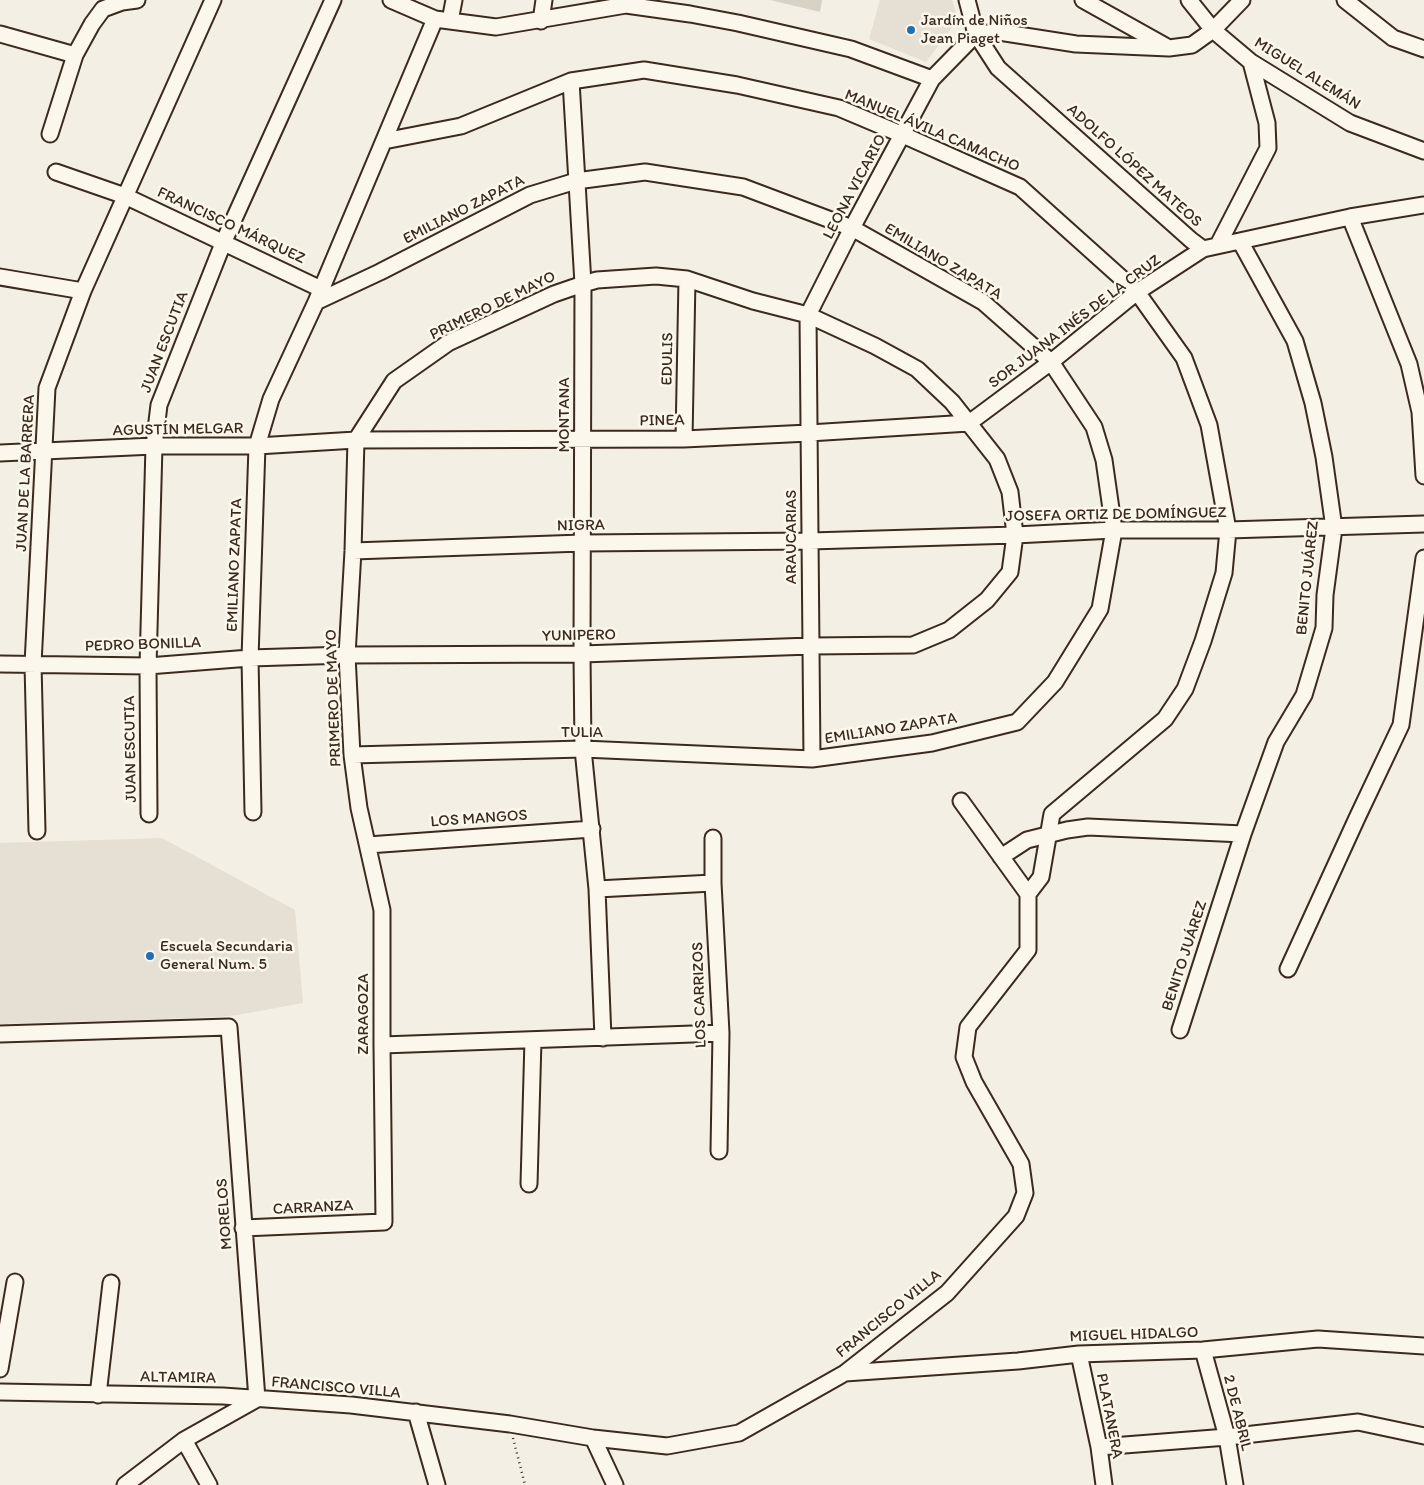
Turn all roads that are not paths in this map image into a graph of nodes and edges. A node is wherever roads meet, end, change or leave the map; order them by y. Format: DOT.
graph roads {
  1 [pos="137,0"];
  2 [pos="213,0"];
  3 [pos="333,0"];
  4 [pos="392,0"];
  5 [pos="454,0"];
  6 [pos="544,0"];
  7 [pos="966,0"];
  8 [pos="1083,0"];
  9 [pos="1189,0"];
  10 [pos="1242,0"];
  11 [pos="1345,0"];
  12 [pos="111,3"];
  13 [pos="627,3"];
  14 [pos="434,19"];
  15 [pos="450,21"];
  16 [pos="541,21"];
  17 [pos="1213,30"];
  18 [pos="0,34"];
  19 [pos="976,34"];
  20 [pos="1169,48"];
  21 [pos="1424,49"];
  22 [pos="75,55"];
  23 [pos="1250,62"];
  24 [pos="932,79"];
  25 [pos="571,81"];
  26 [pos="50,134"];
  27 [pos="903,134"];
  28 [pos="384,142"];
  29 [pos="1424,151"];
  30 [pos="56,172"];
  31 [pos="576,181"];
  32 [pos="125,196"];
  33 [pos="1424,205"];
  34 [pos="1350,217"];
  35 [pos="852,228"];
  36 [pos="224,241"];
  37 [pos="1240,241"];
  38 [pos="1210,247"];
  39 [pos="0,277"];
  40 [pos="687,279"];
  41 [pos="583,284"];
  42 [pos="83,291"];
  43 [pos="1137,292"];
  44 [pos="319,295"];
  45 [pos="808,315"];
  46 [pos="1051,362"];
  47 [pos="969,423"];
  48 [pos="809,433"];
  49 [pos="684,439"];
  50 [pos="356,440"];
  51 [pos="582,440"];
  52 [pos="154,446"];
  53 [pos="257,446"];
  54 [pos="45,452"];
  55 [pos="0,453"];
  56 [pos="1424,476"];
  57 [pos="1424,524"];
  58 [pos="1334,528"];
  59 [pos="1114,530"];
  60 [pos="1228,530"];
  61 [pos="1015,535"];
  62 [pos="810,541"];
  63 [pos="582,543"];
  64 [pos="353,551"];
  65 [pos="1424,558"];
  66 [pos="811,646"];
  67 [pos="582,654"];
  68 [pos="347,655"];
  69 [pos="250,658"];
  70 [pos="0,664"];
  71 [pos="33,664"];
  72 [pos="148,666"];
  73 [pos="583,749"];
  74 [pos="352,755"];
  75 [pos="812,759"];
  76 [pos="961,801"];
  77 [pos="359,808"];
  78 [pos="253,812"];
  79 [pos="149,814"];
  80 [pos="592,828"];
  81 [pos="37,831"];
  82 [pos="1048,834"];
  83 [pos="1243,834"];
  84 [pos="713,838"];
  85 [pos="368,845"];
  86 [pos="1001,857"];
  87 [pos="713,883"];
  88 [pos="597,889"];
  89 [pos="1028,894"];
  90 [pos="1288,969"];
  91 [pos="1180,1030"];
  92 [pos="0,1034"];
  93 [pos="721,1034"];
  94 [pos="603,1038"];
  95 [pos="533,1040"];
  96 [pos="382,1045"];
  97 [pos="719,1151"];
  98 [pos="529,1184"];
  99 [pos="384,1222"];
  100 [pos="243,1228"];
  101 [pos="15,1282"];
  102 [pos="111,1283"];
  103 [pos="1424,1346"];
  104 [pos="1203,1350"];
  105 [pos="1079,1354"];
  106 [pos="0,1369"];
  107 [pos="846,1373"];
  108 [pos="0,1392"];
  109 [pos="98,1395"];
  110 [pos="257,1399"];
  111 [pos="416,1412"];
  112 [pos="1424,1436"];
  113 [pos="1227,1437"];
  114 [pos="594,1438"];
  115 [pos="184,1440"];
  116 [pos="1099,1447"];
  117 [pos="125,1485"];
  118 [pos="209,1485"];
  119 [pos="436,1485"];
  120 [pos="615,1485"];
  121 [pos="1104,1485"];
  122 [pos="1235,1485"];
  1 -- 12 [label="street"];
  2 -- 32 [label="street, JUAN DE LA BARRERA"];
  3 -- 36 [label="street, JUAN ESCUTIA"];
  4 -- 14 [label="street"];
  5 -- 15 [label="street"];
  6 -- 16 [label="street"];
  7 -- 19 [label="street, ADOLFO LÓPEZ MATEOS"];
  8 -- 20 [label="street"];
  9 -- 17 [label="street, MIGUEL ALEMÁN"];
  10 -- 17 [label="street"];
  11 -- 21 [label="street"];
  12 -- 22 [label="street"];
  13 -- 16 [label="street"];
  13 -- 24 [label="street"];
  14 -- 15 [label="street"];
  14 -- 28 [label="street, EMILIANO ZAPATA"];
  15 -- 16 [label="street"];
  17 -- 20 [label="street"];
  17 -- 23 [label="street, MIGUEL ALEMÁN"];
  18 -- 22 [label="street"];
  19 -- 20 [label="street"];
  19 -- 24 [label="street, LEONA VICARIO"];
  19 -- 38 [label="street, ADOLFO LÓPEZ MATEOS"];
  22 -- 26 [label="street"];
  23 -- 29 [label="street, MIGUEL ALEMÁN"];
  23 -- 38 [label="street"];
  24 -- 27 [label="street, LEONA VICARIO"];
  25 -- 27 [label="street, MANUEL ÁVILA CAMACHO"];
  25 -- 28 [label="street, MANUEL ÁVILA CAMACHO"];
  25 -- 31 [label="street, MONTANA"];
  27 -- 35 [label="street, LEONA VICARIO"];
  27 -- 43 [label="street, MANUEL ÁVILA CAMACHO"];
  28 -- 44 [label="street, EMILIANO ZAPATA"];
  30 -- 32 [label="street, FRANCISCO MÁRQUEZ"];
  31 -- 35 [label="street, EMILIANO ZAPATA"];
  31 -- 41 [label="street, MONTANA"];
  31 -- 44 [label="street, EMILIANO ZAPATA"];
  32 -- 36 [label="street, FRANCISCO MÁRQUEZ"];
  32 -- 42 [label="street, JUAN DE LA BARRERA"];
  33 -- 34 [label="street"];
  34 -- 37 [label="street"];
  34 -- 56 [label="street"];
  35 -- 45 [label="street, LEONA VICARIO"];
  35 -- 46 [label="street, EMILIANO ZAPATA"];
  36 -- 44 [label="street, FRANCISCO MÁRQUEZ"];
  36 -- 52 [label="street, JUAN ESCUTIA"];
  37 -- 38 [label="street"];
  37 -- 58 [label="street, BENITO JUÁREZ"];
  38 -- 43 [label="street, SOR JUANA INÉS DE LA CRUZ"];
  39 -- 42 [label="street"];
  40 -- 41 [label="street, PRIMERO DE MAYO"];
  40 -- 45 [label="street, PRIMERO DE MAYO"];
  40 -- 49 [label="street, EDULIS"];
  41 -- 50 [label="street, PRIMERO DE MAYO"];
  41 -- 51 [label="street, MONTANA"];
  42 -- 54 [label="street, JUAN DE LA BARRERA"];
  43 -- 46 [label="street, SOR JUANA INÉS DE LA CRUZ"];
  43 -- 60 [label="street, MANUEL ÁVILA CAMACHO"];
  44 -- 53 [label="street, EMILIANO ZAPATA"];
  45 -- 47 [label="street"];
  45 -- 48 [label="street, ARAUCARIAS"];
  46 -- 47 [label="street, SOR JUANA INÉS DE LA CRUZ"];
  46 -- 59 [label="street, EMILIANO ZAPATA"];
  47 -- 48 [label="street, PINEA"];
  47 -- 61 [label="street"];
  48 -- 49 [label="street, PINEA"];
  48 -- 62 [label="street, ARAUCARIAS"];
  49 -- 51 [label="street, PINEA"];
  50 -- 51 [label="street, PINEA"];
  50 -- 53 [label="street, AGUSTÍN MELGAR"];
  50 -- 64 [label="street, PRIMERO DE MAYO"];
  51 -- 63 [label="street, MONTANA"];
  52 -- 53 [label="street, AGUSTÍN MELGAR"];
  52 -- 54 [label="street, AGUSTÍN MELGAR"];
  52 -- 72 [label="street, JUAN ESCUTIA"];
  53 -- 69 [label="street, EMILIANO ZAPATA"];
  54 -- 55 [label="street, AGUSTÍN MELGAR"];
  54 -- 71 [label="street, JUAN DE LA BARRERA"];
  57 -- 58 [label="street, JOSEFA ORTIZ DE DOMÍNGUEZ"];
  58 -- 60 [label="street, JOSEFA ORTIZ DE DOMÍNGUEZ"];
  58 -- 83 [label="street, BENITO JUÁREZ"];
  59 -- 60 [label="street, JOSEFA ORTIZ DE DOMÍNGUEZ"];
  59 -- 61 [label="street, JOSEFA ORTIZ DE DOMÍNGUEZ"];
  59 -- 75 [label="street, EMILIANO ZAPATA"];
  60 -- 82 [label="street, MANUEL ÁVILA CAMACHO"];
  61 -- 62 [label="street, JOSEFA ORTIZ DE DOMÍNGUEZ"];
  61 -- 66 [label="street"];
  62 -- 63 [label="street, NIGRA"];
  62 -- 66 [label="street, ARAUCARIAS"];
  63 -- 64 [label="street, NIGRA"];
  63 -- 67 [label="street, MONTANA"];
  64 -- 68 [label="street, PRIMERO DE MAYO"];
  65 -- 90 [label="street"];
  66 -- 67 [label="street, YUNIPERO"];
  66 -- 75 [label="street, ARAUCARIAS"];
  67 -- 68 [label="street, YUNIPERO"];
  67 -- 73 [label="street, MONTANA"];
  68 -- 69 [label="street, PEDRO BONILLA"];
  68 -- 74 [label="street, PRIMERO DE MAYO"];
  69 -- 72 [label="street, PEDRO BONILLA"];
  69 -- 78 [label="street, EMILIANO ZAPATA"];
  70 -- 71 [label="street, PEDRO BONILLA"];
  71 -- 72 [label="street, PEDRO BONILLA"];
  71 -- 81 [label="street, JUAN DE LA BARRERA"];
  72 -- 79 [label="street, JUAN ESCUTIA"];
  73 -- 74 [label="street, TULIA"];
  73 -- 75 [label="street, TULIA"];
  73 -- 80 [label="street, MONTANA"];
  74 -- 77 [label="street, PRIMERO DE MAYO"];
  76 -- 86 [label="street"];
  77 -- 85 [label="street, ZARAGOZA"];
  80 -- 85 [label="street, LOS MANGOS"];
  80 -- 88 [label="street, MONTANA"];
  82 -- 83 [label="street"];
  82 -- 86 [label="street"];
  82 -- 89 [label="street, MANUEL ÁVILA CAMACHO"];
  83 -- 91 [label="street, BENITO JUÁREZ"];
  84 -- 87 [label="street, LOS CARRIZOS"];
  85 -- 96 [label="street, ZARAGOZA"];
  86 -- 89 [label="street"];
  87 -- 88 [label="street"];
  87 -- 93 [label="street, LOS CARRIZOS"];
  88 -- 94 [label="street, MONTANA"];
  89 -- 107 [label="street, FRANCISCO VILLA"];
  92 -- 100 [label="street, MORELOS"];
  93 -- 94 [label="street"];
  93 -- 97 [label="street, LOS CARRIZOS"];
  94 -- 95 [label="street"];
  95 -- 96 [label="street"];
  95 -- 98 [label="street"];
  96 -- 99 [label="street, ZARAGOZA"];
  99 -- 100 [label="street, CARRANZA"];
  100 -- 110 [label="street, MORELOS"];
  101 -- 106 [label="street"];
  102 -- 109 [label="street"];
  103 -- 104 [label="street, MIGUEL HIDALGO"];
  104 -- 105 [label="street, MIGUEL HIDALGO"];
  104 -- 113 [label="street, 2 DE ABRIL"];
  105 -- 107 [label="street, MIGUEL HIDALGO"];
  105 -- 116 [label="street, PLATANERA"];
  107 -- 114 [label="street, FRANCISCO VILLA"];
  108 -- 109 [label="street, ALTAMIRA"];
  109 -- 110 [label="street, ALTAMIRA"];
  110 -- 111 [label="street, FRANCISCO VILLA"];
  110 -- 115 [label="street, FRANCISCO VILLA"];
  111 -- 114 [label="street, FRANCISCO VILLA"];
  111 -- 119 [label="street"];
  112 -- 113 [label="street"];
  113 -- 116 [label="street"];
  113 -- 122 [label="street, 2 DE ABRIL"];
  114 -- 120 [label="street"];
  115 -- 117 [label="street, FRANCISCO VILLA"];
  115 -- 118 [label="street"];
  116 -- 121 [label="street, PLATANERA"];
}
